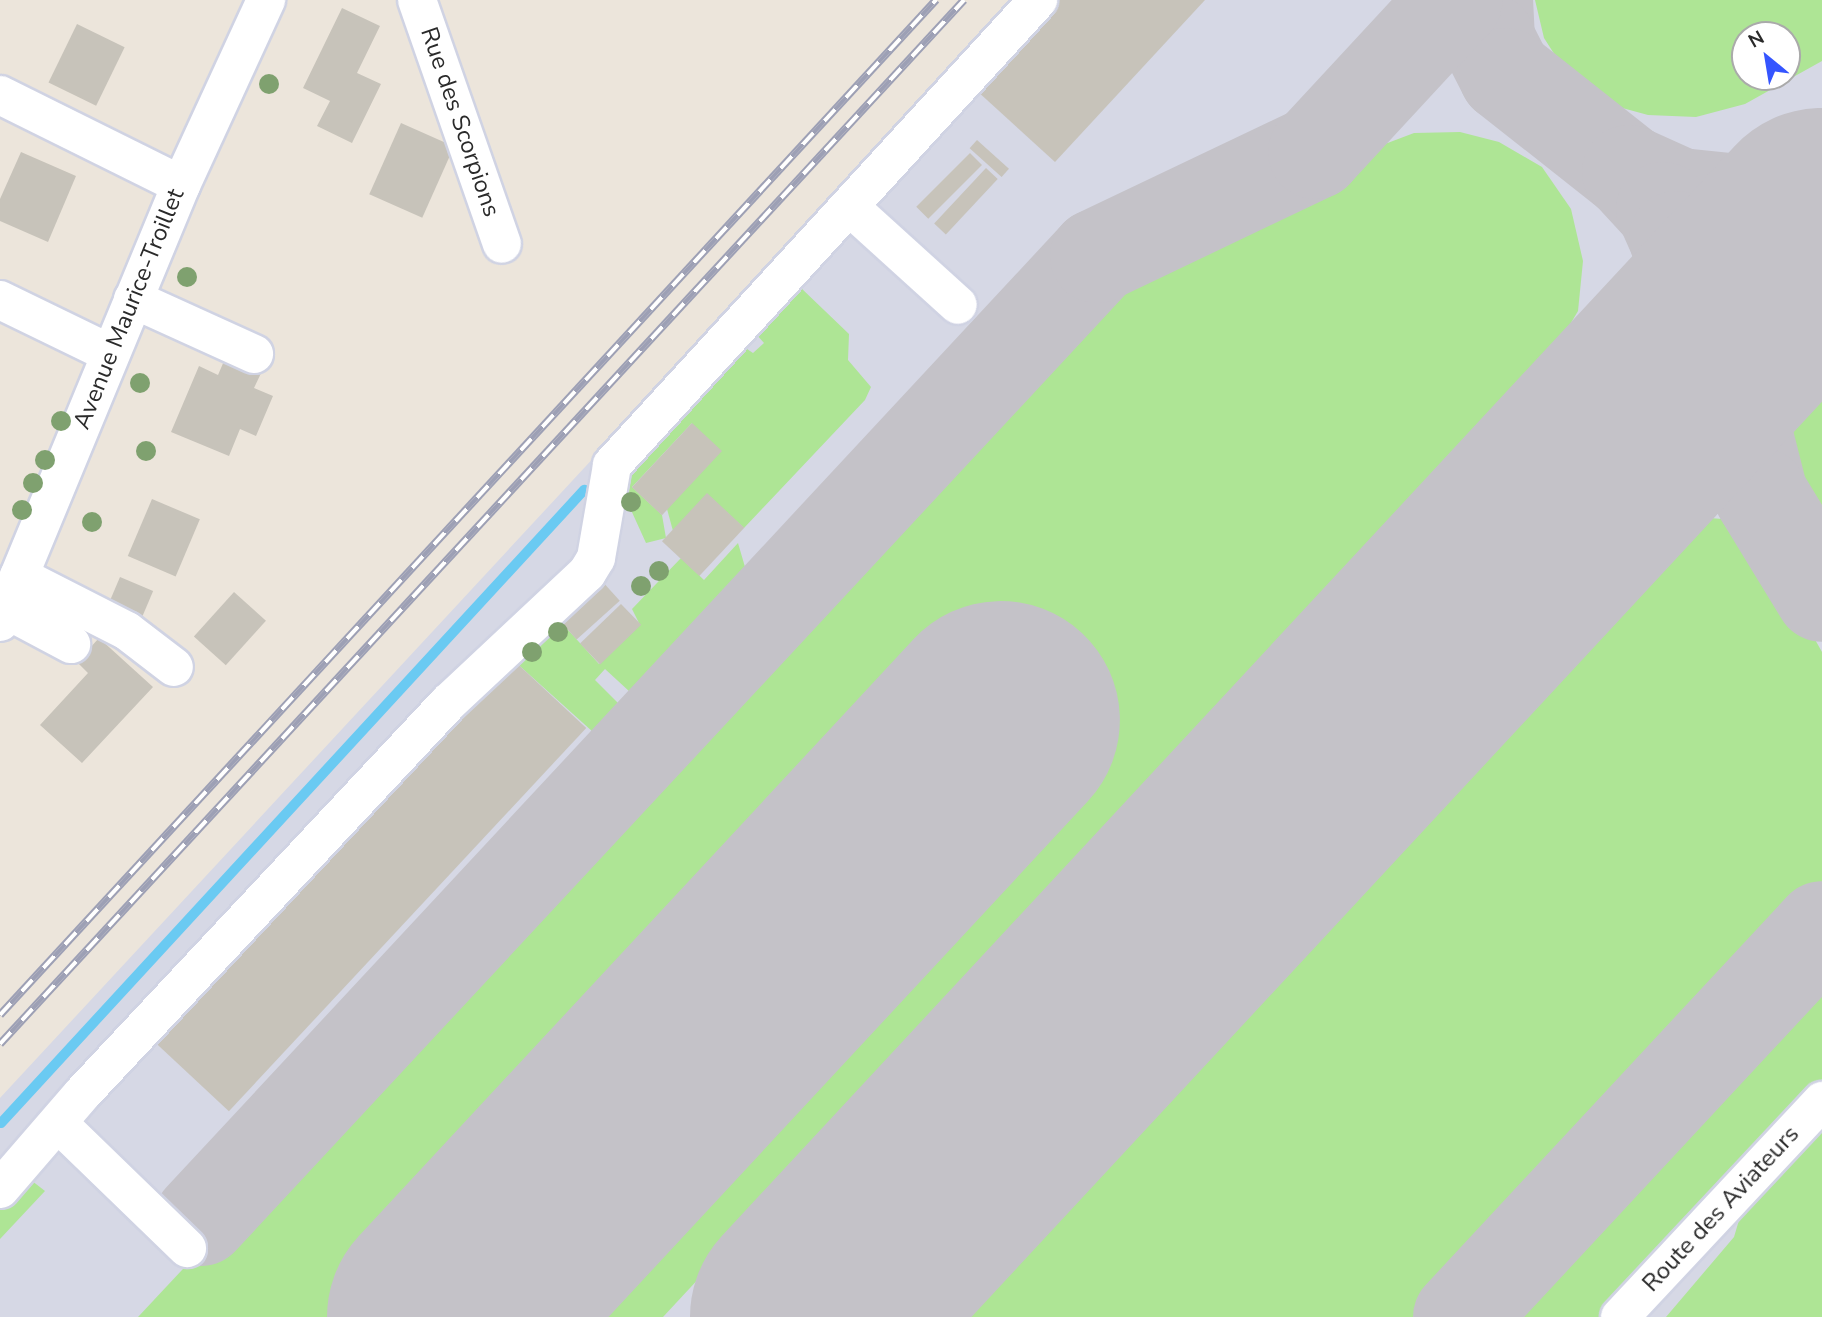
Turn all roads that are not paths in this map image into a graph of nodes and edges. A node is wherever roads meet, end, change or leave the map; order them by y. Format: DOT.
graph roads {
  1 [pos="266,0"];
  2 [pos="417,0"];
  3 [pos="1038,0"];
  4 [pos="0,95"];
  5 [pos="181,185"];
  6 [pos="851,208"];
  7 [pos="502,244"];
  8 [pos="133,299"];
  9 [pos="0,300"];
  10 [pos="958,305"];
  11 [pos="111,354"];
  12 [pos="254,354"];
  13 [pos="8,602"];
  14 [pos="71,644"];
  15 [pos="174,667"];
  16 [pos="1822,1101"];
  17 [pos="60,1125"];
  18 [pos="0,1189"];
  19 [pos="187,1248"];
  20 [pos="1622,1316"];
  1 -- 5 [label="street, Avenue Maurice-Troillet"];
  2 -- 7 [label="street, Rue des Scorpions"];
  3 -- 6 [label="street"];
  4 -- 5 [label="street"];
  5 -- 8 [label="street, Avenue Maurice-Troillet"];
  6 -- 10 [label="street"];
  6 -- 17 [label="street"];
  8 -- 11 [label="street, Avenue Maurice-Troillet"];
  8 -- 12 [label="street"];
  9 -- 11 [label="street"];
  11 -- 13 [label="street, Avenue Maurice-Troillet"];
  13 -- 14 [label="street"];
  13 -- 15 [label="street"];
  16 -- 20 [label="street, Route des Aviateurs"];
  17 -- 18 [label="street"];
  17 -- 19 [label="street"];
}
